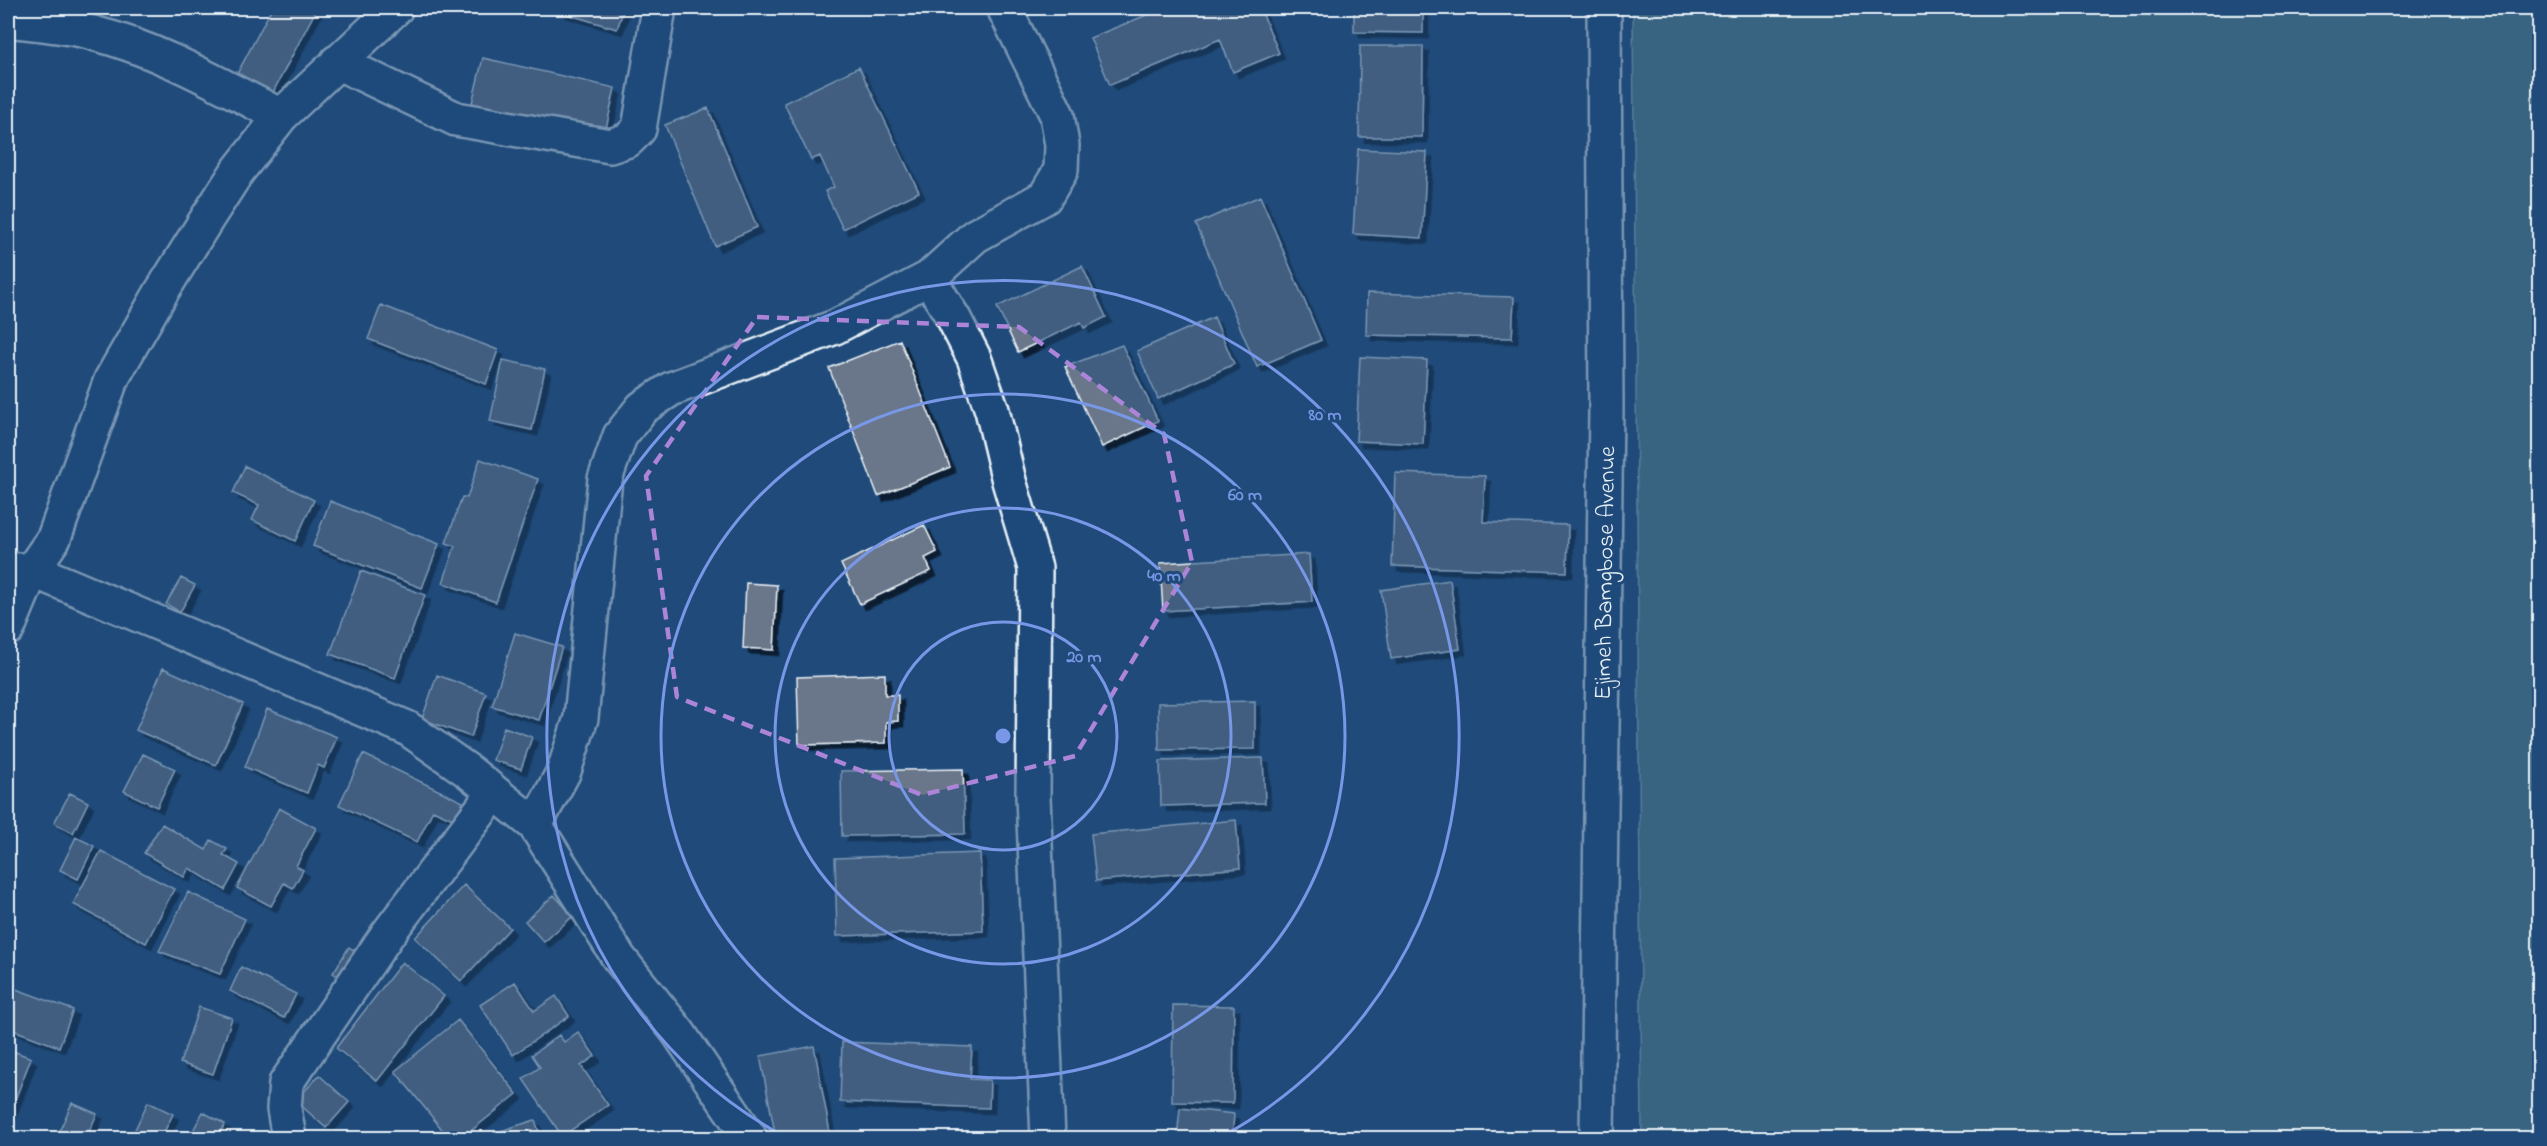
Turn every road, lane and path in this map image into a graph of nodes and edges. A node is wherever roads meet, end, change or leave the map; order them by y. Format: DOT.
graph roads {
  1 [pos="396,8"];
  2 [pos="659,8"];
  3 [pos="1005,8"];
  4 [pos="1604,8"];
  5 [pos="8,20"];
  6 [pos="337,62"];
  7 [pos="281,116"];
  8 [pos="929,278"];
  9 [pos="20,570"];
  10 [pos="8,628"];
  11 [pos="494,793"];
  12 [pos="535,825"];
  13 [pos="289,1138"];
  14 [pos="750,1138"];
  15 [pos="1048,1138"];
  16 [pos="1597,1138"];
  1 -- 6 [label="street"];
  2 -- 6 [label="street"];
  3 -- 8 [label="street"];
  4 -- 16 [label="street, Ejimeh Bamgbose Avenue"];
  5 -- 7 [label="street"];
  6 -- 7 [label="street"];
  7 -- 9 [label="street"];
  8 -- 12 [label="street"];
  8 -- 15 [label="street"];
  9 -- 10 [label="street"];
  9 -- 11 [label="street"];
  11 -- 12 [label="street"];
  11 -- 13 [label="street"];
  12 -- 14 [label="street"];
}
